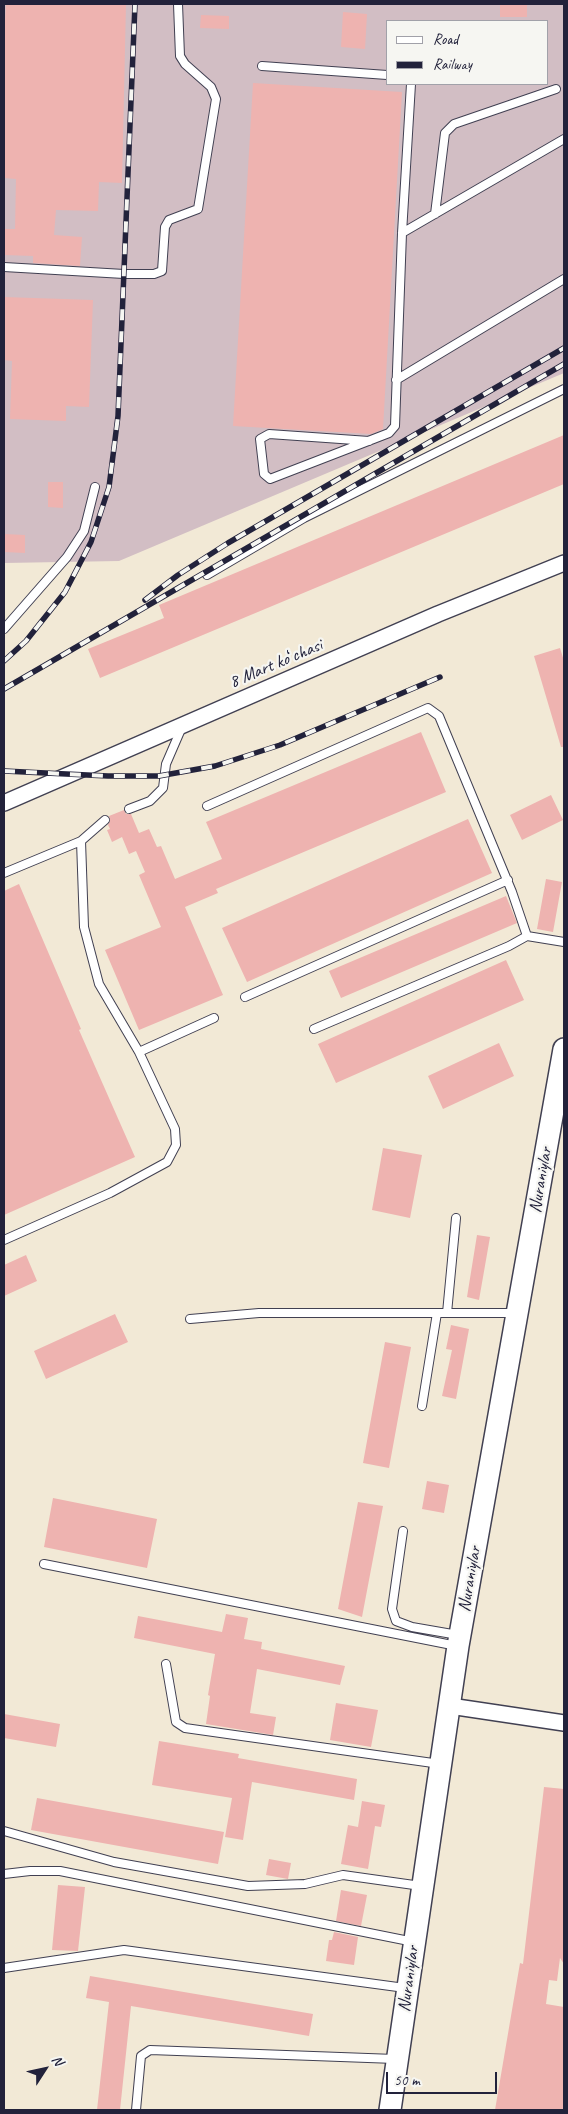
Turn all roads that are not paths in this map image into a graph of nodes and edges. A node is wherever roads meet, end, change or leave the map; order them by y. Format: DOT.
graph roads {
  1 [pos="178,4"];
  2 [pos="262,66"];
  3 [pos="386,75"];
  4 [pos="411,85"];
  5 [pos="556,89"];
  6 [pos="564,139"];
  7 [pos="435,214"];
  8 [pos="402,234"];
  9 [pos="4,267"];
  10 [pos="564,279"];
  11 [pos="396,380"];
  12 [pos="564,389"];
  13 [pos="368,441"];
  14 [pos="95,487"];
  15 [pos="564,563"];
  16 [pos="207,575"];
  17 [pos="4,629"];
  18 [pos="183,724"];
  19 [pos="4,803"];
  20 [pos="207,806"];
  21 [pos="129,809"];
  22 [pos="105,820"];
  23 [pos="81,841"];
  24 [pos="4,874"];
  25 [pos="508,880"];
  26 [pos="527,936"];
  27 [pos="564,942"];
  28 [pos="245,997"];
  29 [pos="214,1018"];
  30 [pos="314,1029"];
  31 [pos="564,1049"];
  32 [pos="139,1052"];
  33 [pos="456,1218"];
  34 [pos="4,1240"];
  35 [pos="437,1313"];
  36 [pos="447,1313"];
  37 [pos="518,1313"];
  38 [pos="190,1319"];
  39 [pos="422,1406"];
  40 [pos="403,1530"];
  41 [pos="44,1564"];
  42 [pos="460,1641"];
  43 [pos="166,1664"];
  44 [pos="450,1706"];
  45 [pos="564,1723"];
  46 [pos="440,1764"];
  47 [pos="4,1831"];
  48 [pos="4,1874"];
  49 [pos="422,1886"];
  50 [pos="414,1942"];
  51 [pos="4,1968"];
  52 [pos="407,1988"];
  53 [pos="397,2059"];
  54 [pos="136,2110"];
  55 [pos="390,2110"];
  1 -- 9 [label="lane"];
  2 -- 3 [label="lane"];
  4 -- 8 [label="lane"];
  5 -- 7 [label="lane"];
  6 -- 7 [label="lane"];
  7 -- 8 [label="lane"];
  8 -- 11 [label="lane"];
  10 -- 11 [label="lane"];
  11 -- 13 [label="lane"];
  12 -- 16 [label="lane"];
  13 -- 13 [label="lane"];
  14 -- 17 [label="lane"];
  15 -- 18 [label="street, 8 Mart koʻchasi"];
  18 -- 19 [label="street, 8 Mart koʻchasi"];
  18 -- 21 [label="lane"];
  20 -- 25 [label="lane"];
  22 -- 23 [label="lane"];
  23 -- 24 [label="lane"];
  23 -- 32 [label="lane"];
  25 -- 26 [label="lane"];
  25 -- 28 [label="lane"];
  26 -- 27 [label="lane"];
  26 -- 30 [label="lane"];
  29 -- 32 [label="lane"];
  31 -- 37 [label="main road, Nuraniylar"];
  32 -- 34 [label="lane"];
  33 -- 36 [label="lane"];
  35 -- 36 [label="lane"];
  35 -- 38 [label="lane"];
  35 -- 39 [label="lane"];
  36 -- 37 [label="lane"];
  37 -- 42 [label="main road, Nuraniylar"];
  40 -- 42 [label="lane"];
  41 -- 42 [label="lane"];
  42 -- 44 [label="main road, Nuraniylar"];
  43 -- 46 [label="lane"];
  44 -- 45 [label="street"];
  44 -- 46 [label="main road, Nuraniylar"];
  46 -- 49 [label="main road, Nuraniylar"];
  47 -- 49 [label="lane"];
  48 -- 50 [label="lane"];
  49 -- 50 [label="main road, Nuraniylar"];
  50 -- 52 [label="main road, Nuraniylar"];
  51 -- 52 [label="lane"];
  52 -- 53 [label="main road, Nuraniylar"];
  53 -- 54 [label="lane"];
  53 -- 55 [label="main road, Nuraniylar"];
}
